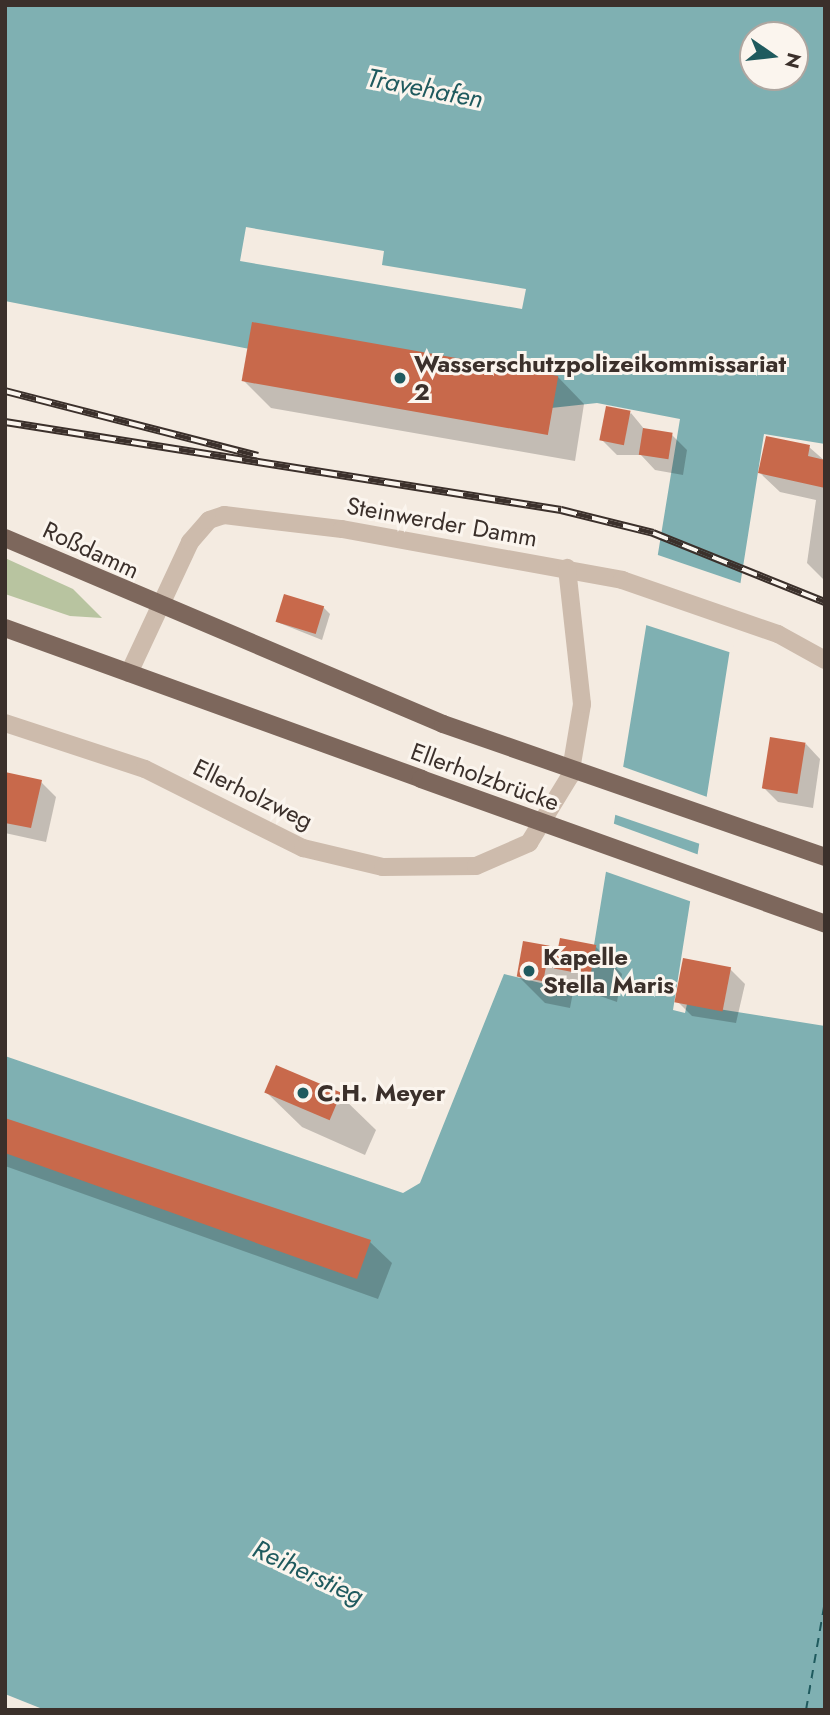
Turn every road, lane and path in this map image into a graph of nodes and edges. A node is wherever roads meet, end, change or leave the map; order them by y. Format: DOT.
graph roads {
  1 [pos="5,538"];
  2 [pos="567,568"];
  3 [pos="157,607"];
  4 [pos="5,628"];
  5 [pos="825,660"];
  6 [pos="129,673"];
  7 [pos="5,723"];
  8 [pos="825,857"];
  9 [pos="825,924"];
  1 -- 3 [label="main road, Roßdamm"];
  2 -- 3 [label="street, Steinwerder Damm"];
  2 -- 5 [label="street, Steinwerder Damm"];
  2 -- 7 [label="street, Ellerholzweg"];
  3 -- 6 [label="street, Steinwerder Damm"];
  3 -- 8 [label="main road, Ellerholzbrücke, bridge"];
  4 -- 6 [label="main road"];
  6 -- 9 [label="main road, Ellerholzbrücke, bridge"];
}
